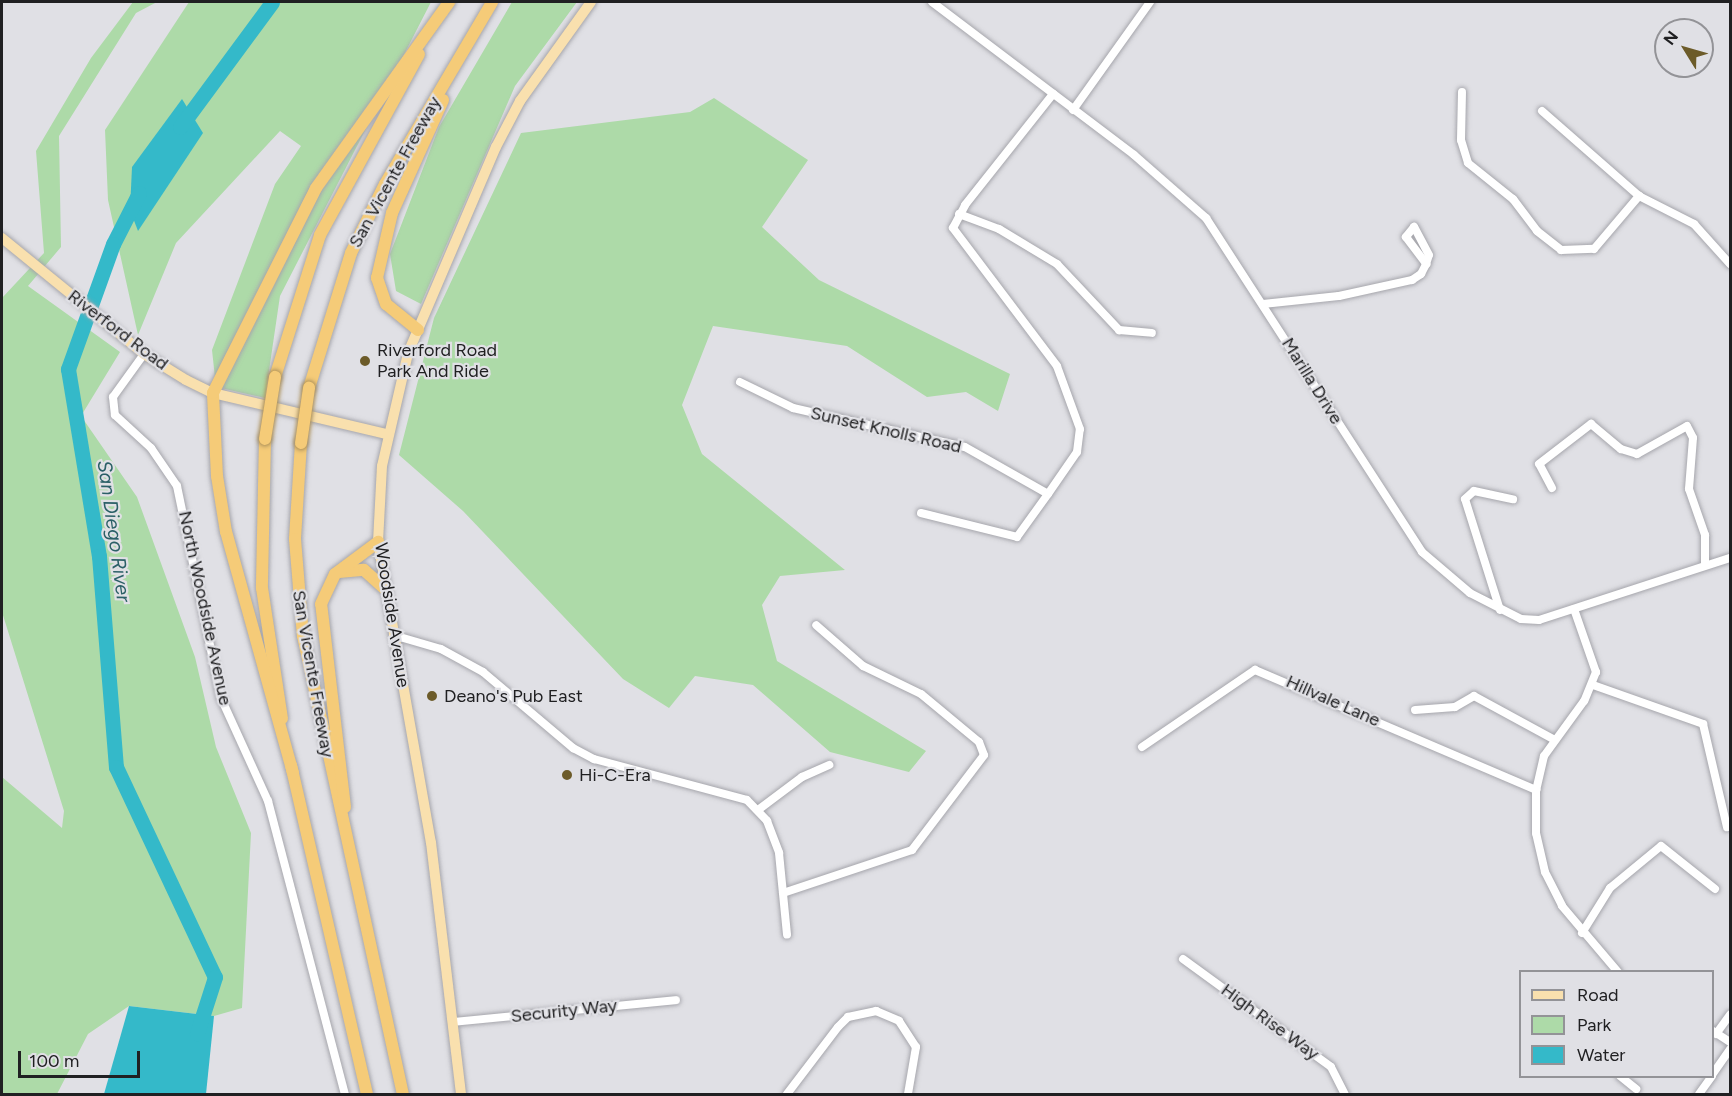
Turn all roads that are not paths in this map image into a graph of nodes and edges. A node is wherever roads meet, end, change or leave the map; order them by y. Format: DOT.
graph roads {
  1 [pos="449,2"];
  2 [pos="493,2"];
  3 [pos="591,2"];
  4 [pos="932,2"];
  5 [pos="1149,2"];
  6 [pos="1462,92"];
  7 [pos="1053,94"];
  8 [pos="1073,110"];
  9 [pos="1542,111"];
  10 [pos="1639,196"];
  11 [pos="959,214"];
  12 [pos="2,238"];
  13 [pos="1426,264"];
  14 [pos="1731,264"];
  15 [pos="1263,304"];
  16 [pos="418,330"];
  17 [pos="1152,333"];
  18 [pos="144,354"];
  19 [pos="740,382"];
  20 [pos="213,393"];
  21 [pos="387,434"];
  22 [pos="1552,488"];
  23 [pos="1048,494"];
  24 [pos="1513,499"];
  25 [pos="921,513"];
  26 [pos="378,542"];
  27 [pos="1730,560"];
  28 [pos="1705,564"];
  29 [pos="335,574"];
  30 [pos="385,589"];
  31 [pos="1574,609"];
  32 [pos="1500,610"];
  33 [pos="816,625"];
  34 [pos="393,635"];
  35 [pos="1593,685"];
  36 [pos="1415,710"];
  37 [pos="1553,739"];
  38 [pos="1142,747"];
  39 [pos="830,765"];
  40 [pos="293,772"];
  41 [pos="1536,790"];
  42 [pos="758,810"];
  43 [pos="1727,827"];
  44 [pos="351,862"];
  45 [pos="1715,889"];
  46 [pos="783,893"];
  47 [pos="1582,933"];
  48 [pos="786,935"];
  49 [pos="1183,959"];
  50 [pos="1616,970"];
  51 [pos="676,1000"];
  52 [pos="1731,1015"];
  53 [pos="453,1022"];
  54 [pos="1714,1032"];
  55 [pos="1731,1042"];
  56 [pos="1731,1049"];
  57 [pos="1714,1073"];
  58 [pos="1621,1078"];
  59 [pos="1711,1078"];
  60 [pos="1636,1089"];
  61 [pos="345,1095"];
  62 [pos="367,1095"];
  63 [pos="403,1095"];
  64 [pos="461,1095"];
  65 [pos="787,1095"];
  66 [pos="908,1095"];
  67 [pos="1345,1095"];
  68 [pos="1699,1095"];
  1 -- 20 [label="highway"];
  1 -- 40 [label="highway, San Vicente Freeway, bridge"];
  2 -- 16 [label="highway"];
  2 -- 44 [label="highway, San Vicente Freeway, bridge"];
  3 -- 16 [label="main road, Woodside Avenue"];
  4 -- 7 [label="street, Marilla Drive"];
  5 -- 8 [label="street"];
  6 -- 10 [label="street"];
  7 -- 8 [label="street, Marilla Drive"];
  7 -- 11 [label="street"];
  8 -- 15 [label="street, Marilla Drive"];
  9 -- 10 [label="street"];
  10 -- 14 [label="street"];
  11 -- 17 [label="street"];
  11 -- 23 [label="street"];
  12 -- 18 [label="main road, Riverford Road"];
  13 -- 15 [label="street"];
  15 -- 32 [label="street, Marilla Drive"];
  16 -- 21 [label="main road, Woodside Avenue"];
  18 -- 20 [label="main road, Riverford Road"];
  18 -- 61 [label="street, North Woodside Avenue"];
  19 -- 23 [label="street, Sunset Knolls Road"];
  20 -- 21 [label="main road, Riverford Road"];
  20 -- 40 [label="highway"];
  21 -- 26 [label="main road, Woodside Avenue"];
  22 -- 28 [label="street"];
  23 -- 25 [label="street"];
  24 -- 32 [label="street"];
  26 -- 29 [label="highway"];
  26 -- 30 [label="main road, Woodside Avenue"];
  27 -- 28 [label="street, Marilla Drive"];
  28 -- 31 [label="street, Marilla Drive"];
  29 -- 30 [label="highway"];
  29 -- 44 [label="highway"];
  30 -- 34 [label="main road, Woodside Avenue"];
  31 -- 32 [label="street, Marilla Drive"];
  31 -- 35 [label="street"];
  33 -- 46 [label="street"];
  34 -- 42 [label="street"];
  34 -- 53 [label="main road, Woodside Avenue"];
  35 -- 37 [label="street"];
  35 -- 43 [label="street"];
  36 -- 37 [label="street"];
  37 -- 41 [label="street"];
  38 -- 41 [label="street, Hillvale Lane"];
  39 -- 42 [label="street"];
  40 -- 62 [label="highway, San Vicente Freeway"];
  41 -- 47 [label="street"];
  42 -- 46 [label="street"];
  44 -- 63 [label="highway, San Vicente Freeway"];
  45 -- 47 [label="street"];
  46 -- 48 [label="street"];
  47 -- 50 [label="street"];
  49 -- 67 [label="street, High Rise Way"];
  51 -- 53 [label="street, Security Way"];
  52 -- 54 [label="street"];
  53 -- 64 [label="main road, Woodside Avenue"];
  54 -- 55 [label="street"];
  56 -- 57 [label="street"];
  58 -- 60 [label="street"];
  59 -- 68 [label="street"];
  65 -- 66 [label="street"];
}
